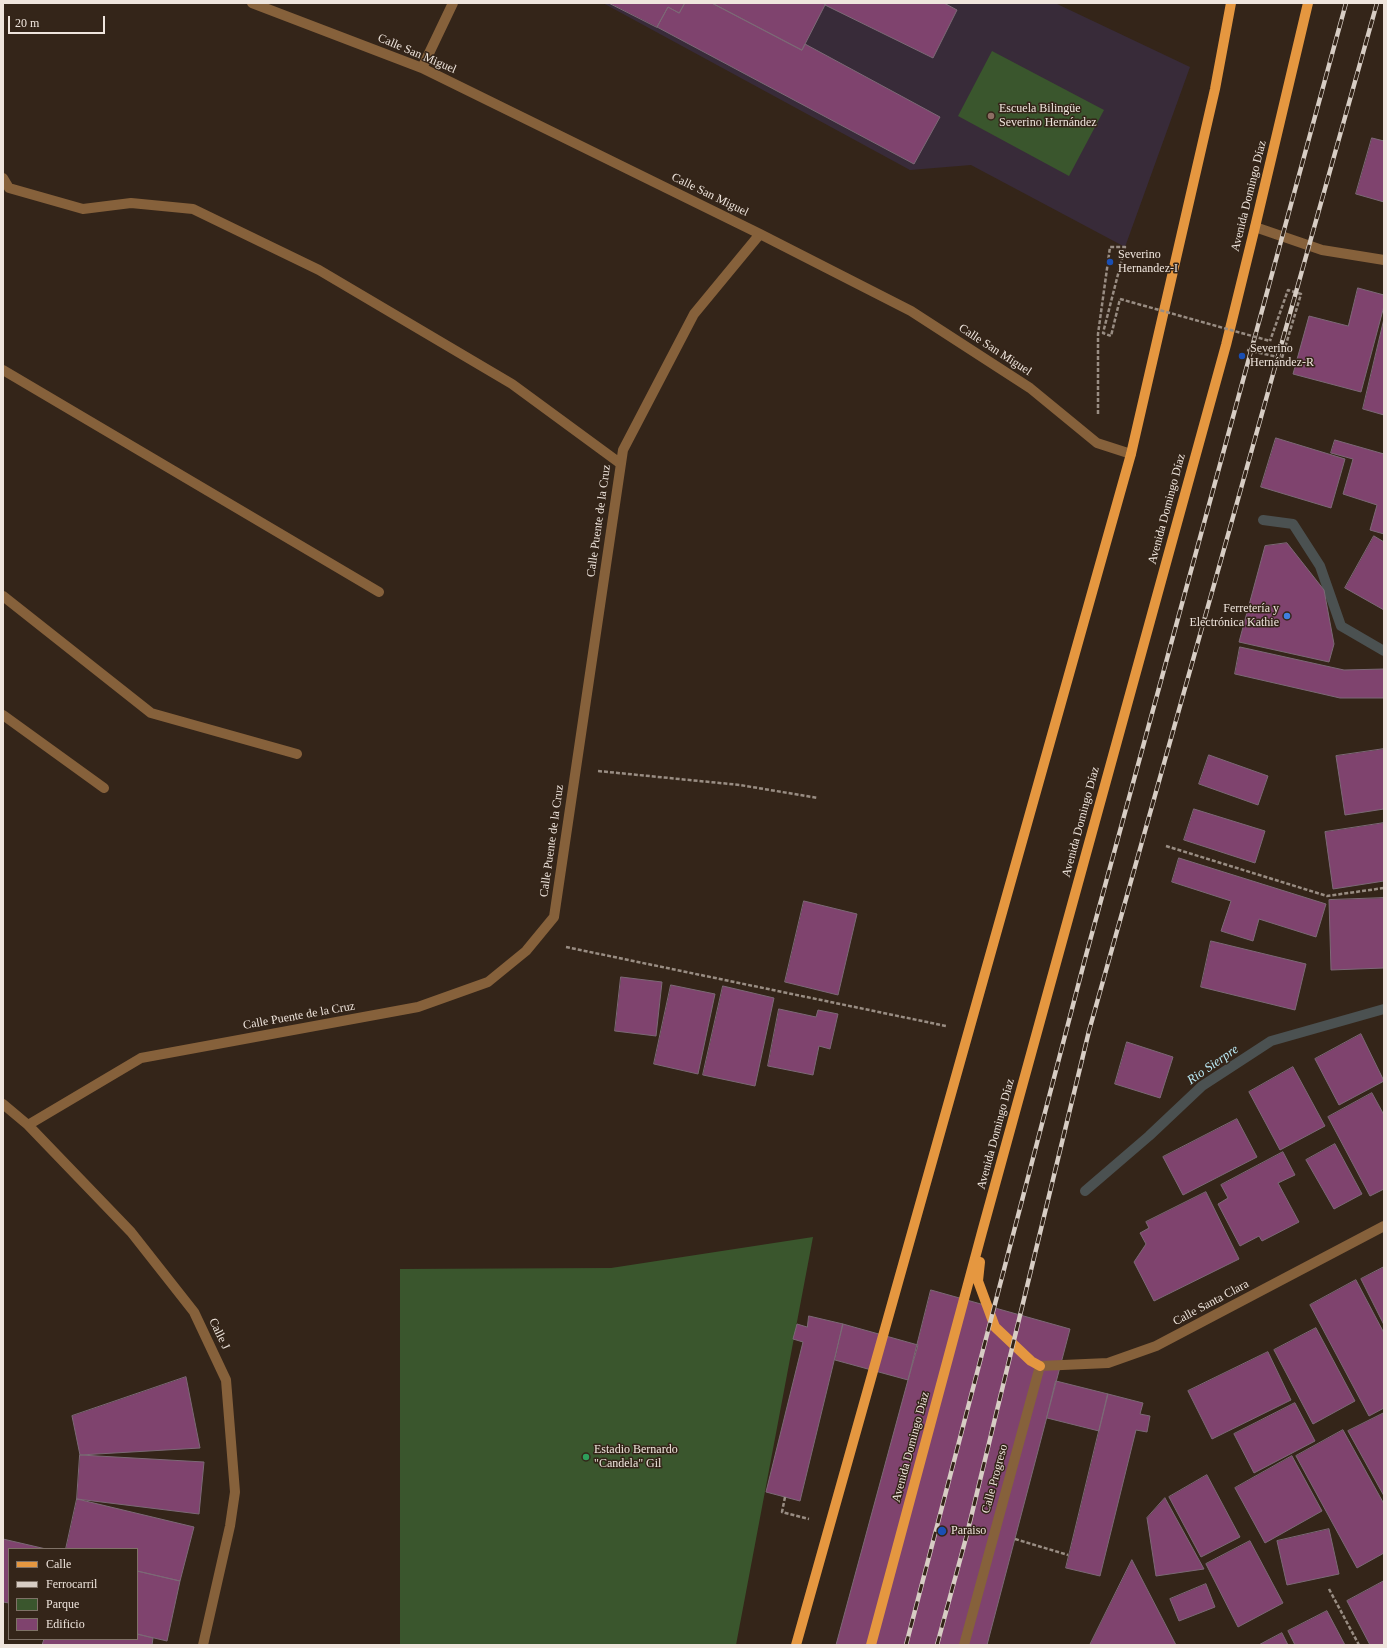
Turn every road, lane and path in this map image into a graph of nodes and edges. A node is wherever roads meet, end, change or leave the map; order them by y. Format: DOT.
graph roads {
  1 [pos="252,3"];
  2 [pos="453,3"];
  3 [pos="1231,3"];
  4 [pos="1308,3"];
  5 [pos="422,68"];
  6 [pos="3,178"];
  7 [pos="1255,227"];
  8 [pos="760,234"];
  9 [pos="1384,260"];
  10 [pos="1226,345"];
  11 [pos="3,370"];
  12 [pos="1097,443"];
  13 [pos="1131,454"];
  14 [pos="621,464"];
  15 [pos="379,592"];
  16 [pos="3,596"];
  17 [pos="3,715"];
  18 [pos="297,754"];
  19 [pos="598,771"];
  20 [pos="104,788"];
  21 [pos="818,798"];
  22 [pos="1166,846"];
  23 [pos="1384,888"];
  24 [pos="566,947"];
  25 [pos="946,1026"];
  26 [pos="3,1104"];
  27 [pos="28,1125"];
  28 [pos="1384,1226"];
  29 [pos="982,1232"];
  30 [pos="1040,1366"];
  31 [pos="785,1497"];
  32 [pos="829,1524"];
  33 [pos="994,1533"];
  34 [pos="1068,1555"];
  35 [pos="1329,1590"];
  36 [pos="203,1645"];
  37 [pos="796,1645"];
  38 [pos="871,1645"];
  39 [pos="964,1645"];
  40 [pos="1359,1645"];
  1 -- 5 [label="street, Calle San Miguel"];
  2 -- 5 [label="street"];
  3 -- 13 [label="main road"];
  4 -- 7 [label="main road, Avenida Domingo Díaz"];
  5 -- 8 [label="street, Calle San Miguel"];
  6 -- 14 [label="street"];
  7 -- 9 [label="street"];
  7 -- 10 [label="main road, Avenida Domingo Díaz"];
  8 -- 12 [label="street, Calle San Miguel"];
  8 -- 14 [label="street, Calle Puente de la Cruz"];
  10 -- 12 [label="path, bridge"];
  10 -- 29 [label="main road, Avenida Domingo Díaz"];
  11 -- 15 [label="street"];
  12 -- 13 [label="street, Calle San Miguel"];
  13 -- 32 [label="main road"];
  14 -- 27 [label="street, Calle Puente de la Cruz"];
  16 -- 18 [label="street"];
  17 -- 20 [label="street"];
  19 -- 21 [label="path"];
  22 -- 23 [label="path"];
  24 -- 25 [label="path"];
  26 -- 27 [label="street, Calle J"];
  27 -- 36 [label="street, Calle J"];
  28 -- 30 [label="street, Calle Santa Clara"];
  29 -- 30 [label="main road"];
  29 -- 38 [label="main road, Avenida Domingo Díaz"];
  30 -- 33 [label="street, Calle Progreso"];
  31 -- 32 [label="path"];
  32 -- 37 [label="main road"];
  33 -- 34 [label="path"];
  33 -- 39 [label="street, Calle Progreso"];
  35 -- 40 [label="path"];
}
